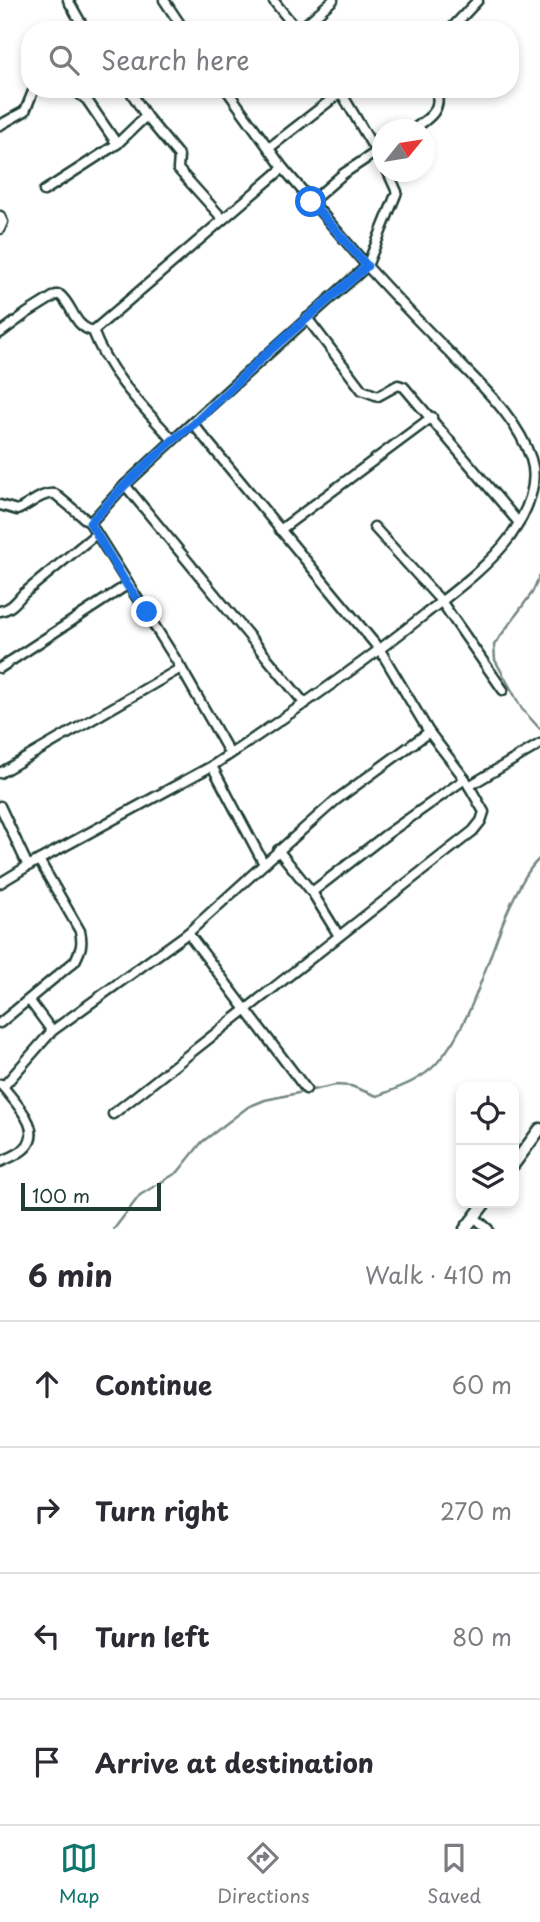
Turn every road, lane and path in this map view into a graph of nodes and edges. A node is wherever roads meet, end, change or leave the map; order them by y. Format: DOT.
graph roads {
  1 [pos="68,0"];
  2 [pos="164,0"];
  3 [pos="273,0"];
  4 [pos="333,0"];
  5 [pos="478,0"];
  6 [pos="80,21"];
  7 [pos="178,21"];
  8 [pos="290,21"];
  9 [pos="308,21"];
  10 [pos="458,21"];
  11 [pos="30,98"];
  12 [pos="84,98"];
  13 [pos="135,98"];
  14 [pos="233,98"];
  15 [pos="330,98"];
  16 [pos="345,98"];
  17 [pos="438,98"];
  18 [pos="146,116"];
  19 [pos="426,119"];
  20 [pos="0,125"];
  21 [pos="372,138"];
  22 [pos="117,144"];
  23 [pos="269,148"];
  24 [pos="372,155"];
  25 [pos="283,168"];
  26 [pos="392,182"];
  27 [pos="44,191"];
  28 [pos="311,202"];
  29 [pos="0,216"];
  30 [pos="222,218"];
  31 [pos="0,229"];
  32 [pos="367,266"];
  33 [pos="307,318"];
  34 [pos="93,331"];
  35 [pos="0,333"];
  36 [pos="432,417"];
  37 [pos="194,424"];
  38 [pos="173,440"];
  39 [pos="125,485"];
  40 [pos="0,505"];
  41 [pos="90,523"];
  42 [pos="519,523"];
  43 [pos="374,527"];
  44 [pos="280,530"];
  45 [pos="96,534"];
  46 [pos="127,585"];
  47 [pos="441,601"];
  48 [pos="0,611"];
  49 [pos="380,650"];
  50 [pos="0,668"];
  51 [pos="181,668"];
  52 [pos="503,690"];
  53 [pos="305,704"];
  54 [pos="429,732"];
  55 [pos="540,744"];
  56 [pos="230,754"];
  57 [pos="212,766"];
  58 [pos="0,773"];
  59 [pos="467,783"];
  60 [pos="0,806"];
  61 [pos="278,850"];
  62 [pos="39,860"];
  63 [pos="264,864"];
  64 [pos="28,866"];
  65 [pos="0,883"];
  66 [pos="312,892"];
  67 [pos="188,933"];
  68 [pos="339,936"];
  69 [pos="29,1000"];
  70 [pos="246,1009"];
  71 [pos="0,1023"];
  72 [pos="52,1031"];
  73 [pos="1,1084"];
  74 [pos="306,1089"];
  75 [pos="113,1114"];
  76 [pos="540,1129"];
  77 [pos="519,1157"];
  78 [pos="0,1162"];
  79 [pos="481,1208"];
  80 [pos="474,1217"];
  81 [pos="465,1229"];
  82 [pos="488,1229"];
  1 -- 6 [label="street"];
  2 -- 7 [label="street"];
  3 -- 8 [label="street"];
  4 -- 9 [label="street"];
  5 -- 10 [label="street"];
  11 -- 20 [label="street"];
  12 -- 22 [label="street"];
  13 -- 18 [label="street"];
  14 -- 23 [label="street"];
  15 -- 23 [label="street"];
  16 -- 21 [label="street"];
  17 -- 19 [label="street"];
  18 -- 22 [label="street"];
  18 -- 30 [label="street"];
  22 -- 27 [label="street"];
  23 -- 25 [label="street"];
  24 -- 28 [label="street"];
  25 -- 28 [label="street"];
  25 -- 30 [label="street"];
  26 -- 32 [label="street"];
  28 -- 32 [label="street"];
  29 -- 31 [label="street"];
  30 -- 34 [label="street"];
  32 -- 33 [label="street"];
  32 -- 42 [label="street"];
  33 -- 36 [label="street"];
  33 -- 37 [label="street"];
  34 -- 35 [label="street"];
  34 -- 38 [label="street"];
  36 -- 42 [label="street"];
  36 -- 44 [label="street"];
  37 -- 38 [label="street"];
  37 -- 44 [label="street"];
  38 -- 39 [label="street"];
  39 -- 41 [label="street"];
  39 -- 53 [label="street"];
  40 -- 41 [label="street"];
  41 -- 45 [label="street"];
  42 -- 47 [label="street"];
  43 -- 47 [label="street"];
  44 -- 49 [label="street"];
  45 -- 46 [label="street"];
  45 -- 48 [label="street"];
  46 -- 50 [label="street"];
  46 -- 51 [label="street"];
  47 -- 49 [label="street"];
  47 -- 52 [label="street"];
  49 -- 53 [label="street"];
  49 -- 54 [label="street"];
  51 -- 56 [label="street"];
  51 -- 58 [label="street"];
  53 -- 56 [label="street"];
  54 -- 59 [label="street"];
  54 -- 61 [label="street"];
  55 -- 59 [label="street"];
  56 -- 57 [label="street"];
  57 -- 62 [label="street"];
  57 -- 63 [label="street"];
  59 -- 66 [label="street"];
  59 -- 68 [label="street"];
  60 -- 64 [label="street"];
  61 -- 63 [label="street"];
  61 -- 66 [label="street"];
  62 -- 64 [label="street"];
  62 -- 69 [label="street"];
  63 -- 67 [label="street"];
  64 -- 65 [label="street"];
  66 -- 68 [label="street"];
  67 -- 70 [label="street"];
  67 -- 72 [label="street"];
  68 -- 70 [label="street"];
  69 -- 71 [label="street"];
  69 -- 72 [label="street"];
  70 -- 74 [label="street"];
  70 -- 75 [label="street"];
  72 -- 73 [label="street"];
  73 -- 78 [label="street"];
  76 -- 77 [label="street"];
  79 -- 80 [label="street"];
  80 -- 81 [label="street"];
  80 -- 82 [label="street"];
}
